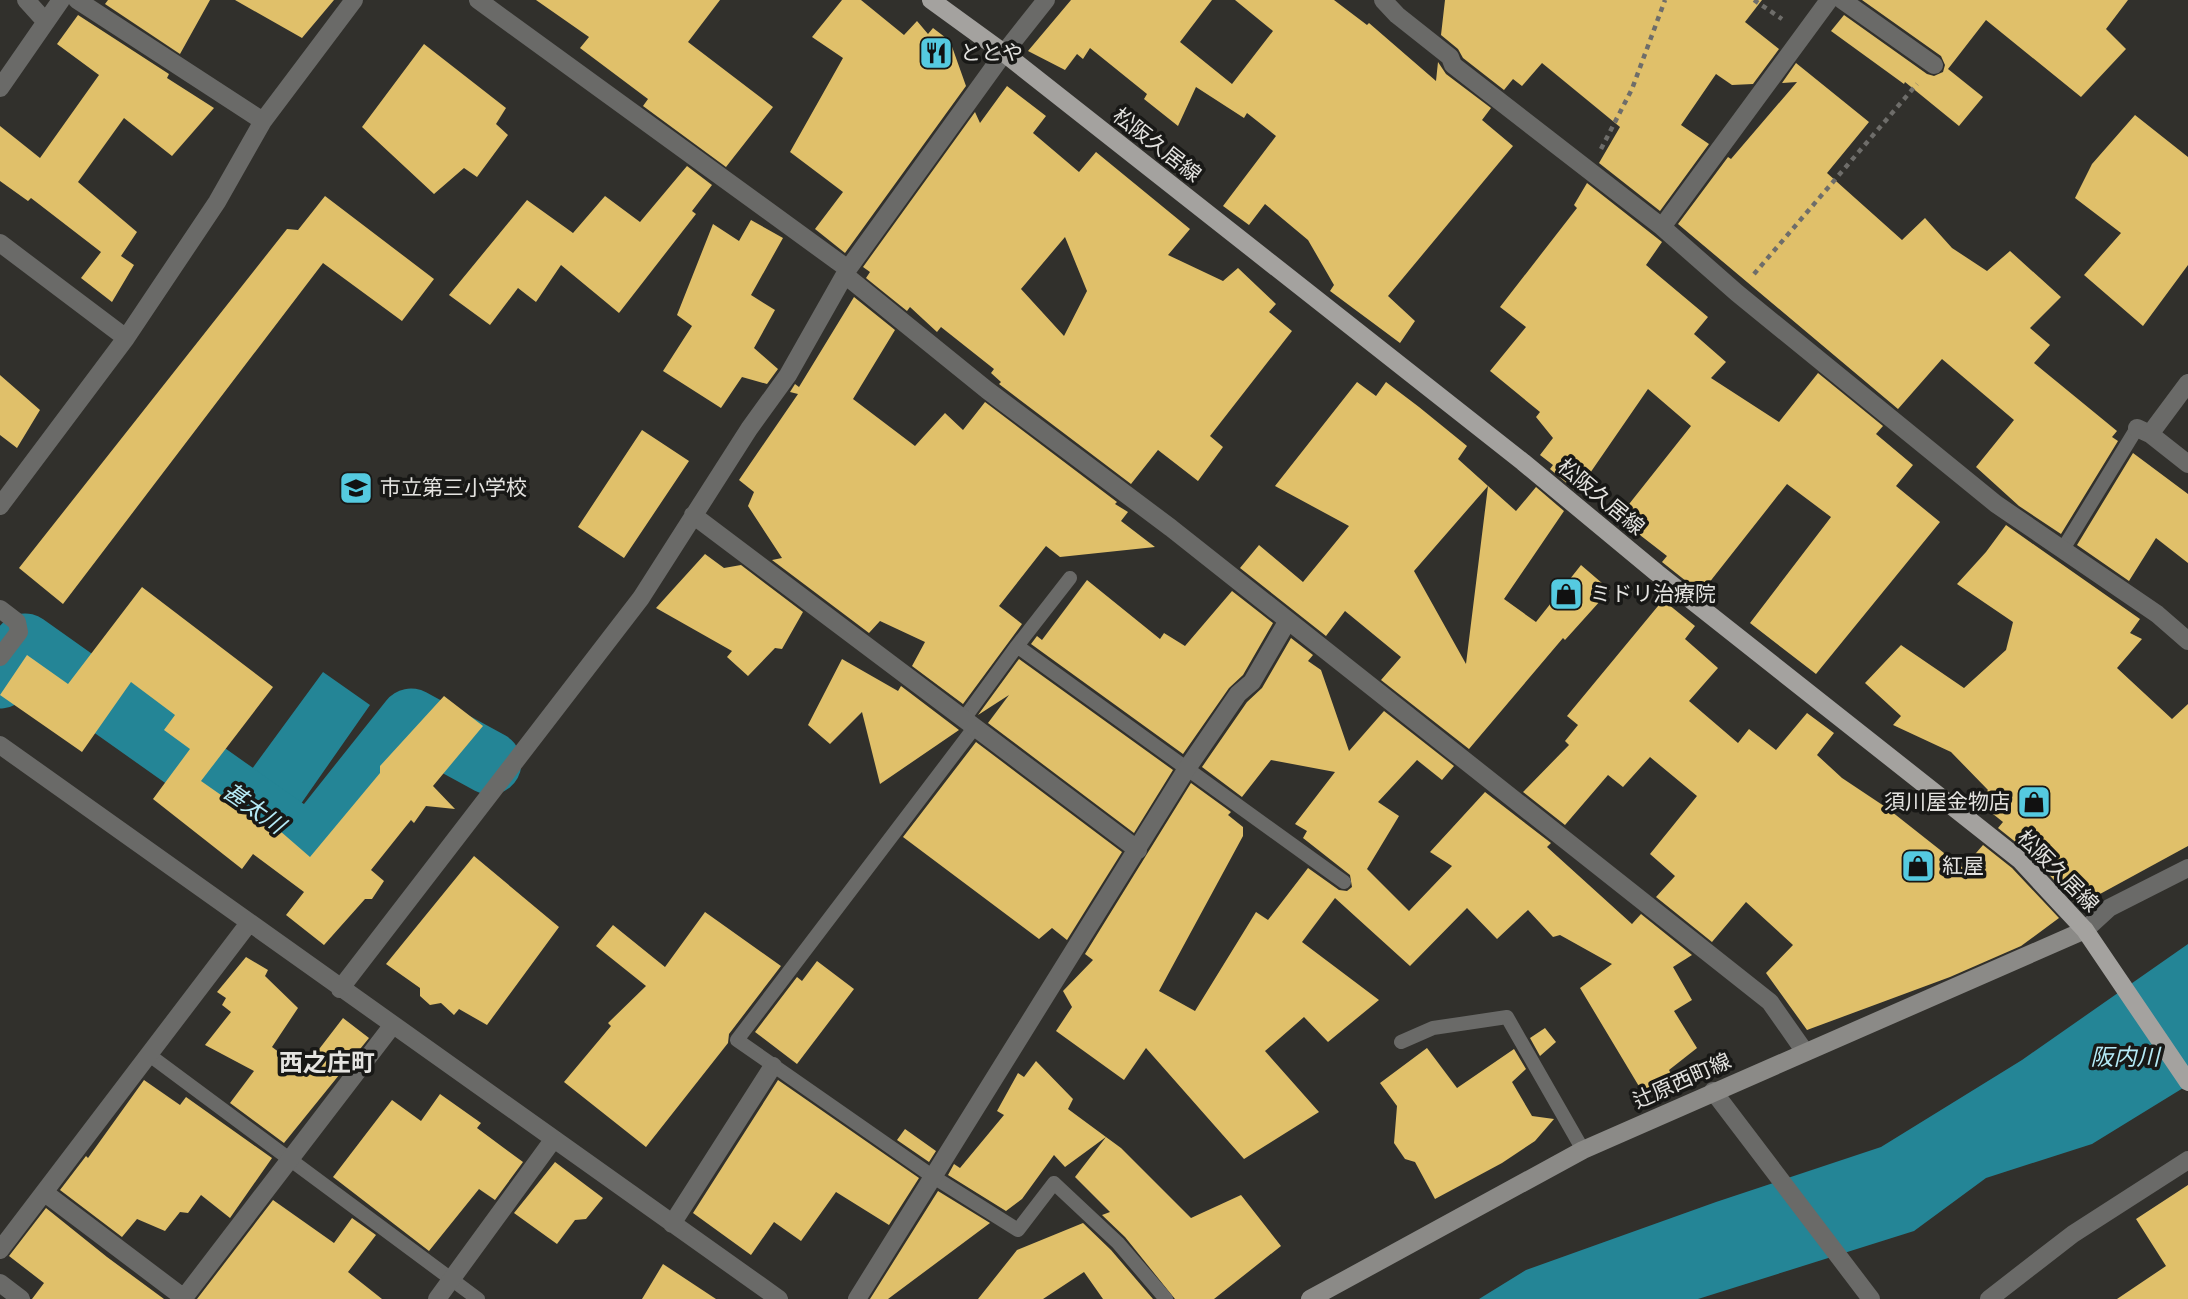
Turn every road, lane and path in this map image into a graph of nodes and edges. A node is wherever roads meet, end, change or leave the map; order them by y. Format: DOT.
graph roads {
  1 [pos="26,0"];
  2 [pos="61,0"];
  3 [pos="77,0"];
  4 [pos="354,0"];
  5 [pos="478,0"];
  6 [pos="931,0"];
  7 [pos="1046,0"];
  8 [pos="1383,0"];
  9 [pos="1665,0"];
  10 [pos="1754,0"];
  11 [pos="1829,0"];
  12 [pos="1842,0"];
  13 [pos="44,21"];
  14 [pos="1804,35"];
  15 [pos="1004,53"];
  16 [pos="1934,65"];
  17 [pos="0,88"];
  18 [pos="262,121"];
  19 [pos="1589,172"];
  20 [pos="1662,227"];
  21 [pos="0,243"];
  22 [pos="847,272"];
  23 [pos="1737,293"];
  24 [pos="126,338"];
  25 [pos="2188,383"];
  26 [pos="2144,431"];
  27 [pos="2188,464"];
  28 [pos="2,499"];
  29 [pos="693,515"];
  30 [pos="2063,549"];
  31 [pos="1070,578"];
  32 [pos="0,608"];
  33 [pos="1287,622"];
  34 [pos="2188,641"];
  35 [pos="1017,646"];
  36 [pos="0,657"];
  37 [pos="969,724"];
  38 [pos="0,745"];
  39 [pos="1186,770"];
  40 [pos="1138,850"];
  41 [pos="2188,869"];
  42 [pos="1345,882"];
  43 [pos="249,923"];
  44 [pos="2085,930"];
  45 [pos="340,989"];
  46 [pos="392,1026"];
  47 [pos="1401,1042"];
  48 [pos="1805,1052"];
  49 [pos="148,1054"];
  50 [pos="773,1066"];
  51 [pos="2188,1082"];
  52 [pos="1713,1091"];
  53 [pos="553,1140"];
  54 [pos="1583,1150"];
  55 [pos="289,1159"];
  56 [pos="2188,1160"];
  57 [pos="932,1177"];
  58 [pos="46,1193"];
  59 [pos="672,1224"];
  60 [pos="0,1250"];
  61 [pos="450,1279"];
  62 [pos="0,1283"];
  63 [pos="183,1298"];
  64 [pos="21,1299"];
  65 [pos="437,1299"];
  66 [pos="478,1299"];
  67 [pos="779,1299"];
  68 [pos="857,1299"];
  69 [pos="1166,1299"];
  70 [pos="1310,1299"];
  71 [pos="1871,1299"];
  72 [pos="1989,1299"];
  1 -- 13 [label="street"];
  2 -- 13 [label="street"];
  3 -- 18 [label="street"];
  4 -- 18 [label="street"];
  5 -- 22 [label="street"];
  6 -- 15 [label="main road, 松阪久居線"];
  7 -- 15 [label="street"];
  8 -- 19 [label="street"];
  9 -- 19 [label="path"];
  10 -- 14 [label="path"];
  11 -- 14 [label="street"];
  12 -- 16 [label="street"];
  13 -- 17 [label="street"];
  14 -- 20 [label="street"];
  15 -- 22 [label="street"];
  15 -- 44 [label="main road, 松阪久居線"];
  16 -- 23 [label="path"];
  18 -- 24 [label="street"];
  19 -- 20 [label="street"];
  20 -- 23 [label="street"];
  21 -- 24 [label="street"];
  22 -- 29 [label="street"];
  22 -- 33 [label="street"];
  23 -- 30 [label="street"];
  24 -- 28 [label="street"];
  25 -- 26 [label="street"];
  26 -- 27 [label="street"];
  26 -- 30 [label="lane"];
  29 -- 37 [label="street"];
  29 -- 45 [label="street"];
  30 -- 34 [label="street"];
  31 -- 35 [label="lane"];
  32 -- 36 [label="street"];
  33 -- 39 [label="street"];
  33 -- 48 [label="street"];
  35 -- 37 [label="lane"];
  35 -- 39 [label="lane"];
  37 -- 40 [label="street"];
  37 -- 50 [label="lane"];
  38 -- 43 [label="street"];
  39 -- 40 [label="street"];
  39 -- 42 [label="lane"];
  40 -- 57 [label="street"];
  41 -- 44 [label="street"];
  43 -- 45 [label="street"];
  43 -- 49 [label="street"];
  44 -- 48 [label="main road, 辻原西町線"];
  44 -- 51 [label="main road, 松阪久居線"];
  45 -- 46 [label="street"];
  46 -- 53 [label="street"];
  46 -- 55 [label="street"];
  47 -- 54 [label="lane"];
  48 -- 52 [label="main road, 辻原西町線"];
  49 -- 55 [label="lane"];
  49 -- 58 [label="street"];
  50 -- 57 [label="lane"];
  50 -- 59 [label="street"];
  52 -- 54 [label="main road, 辻原西町線"];
  52 -- 71 [label="street"];
  53 -- 59 [label="street"];
  53 -- 61 [label="street"];
  54 -- 70 [label="main road, 辻原西町線"];
  55 -- 61 [label="lane"];
  55 -- 63 [label="street"];
  56 -- 72 [label="street"];
  57 -- 68 [label="street"];
  57 -- 69 [label="lane"];
  58 -- 60 [label="street"];
  58 -- 63 [label="street"];
  59 -- 67 [label="street"];
  61 -- 65 [label="street"];
  61 -- 66 [label="lane"];
  62 -- 64 [label="street"];
}
